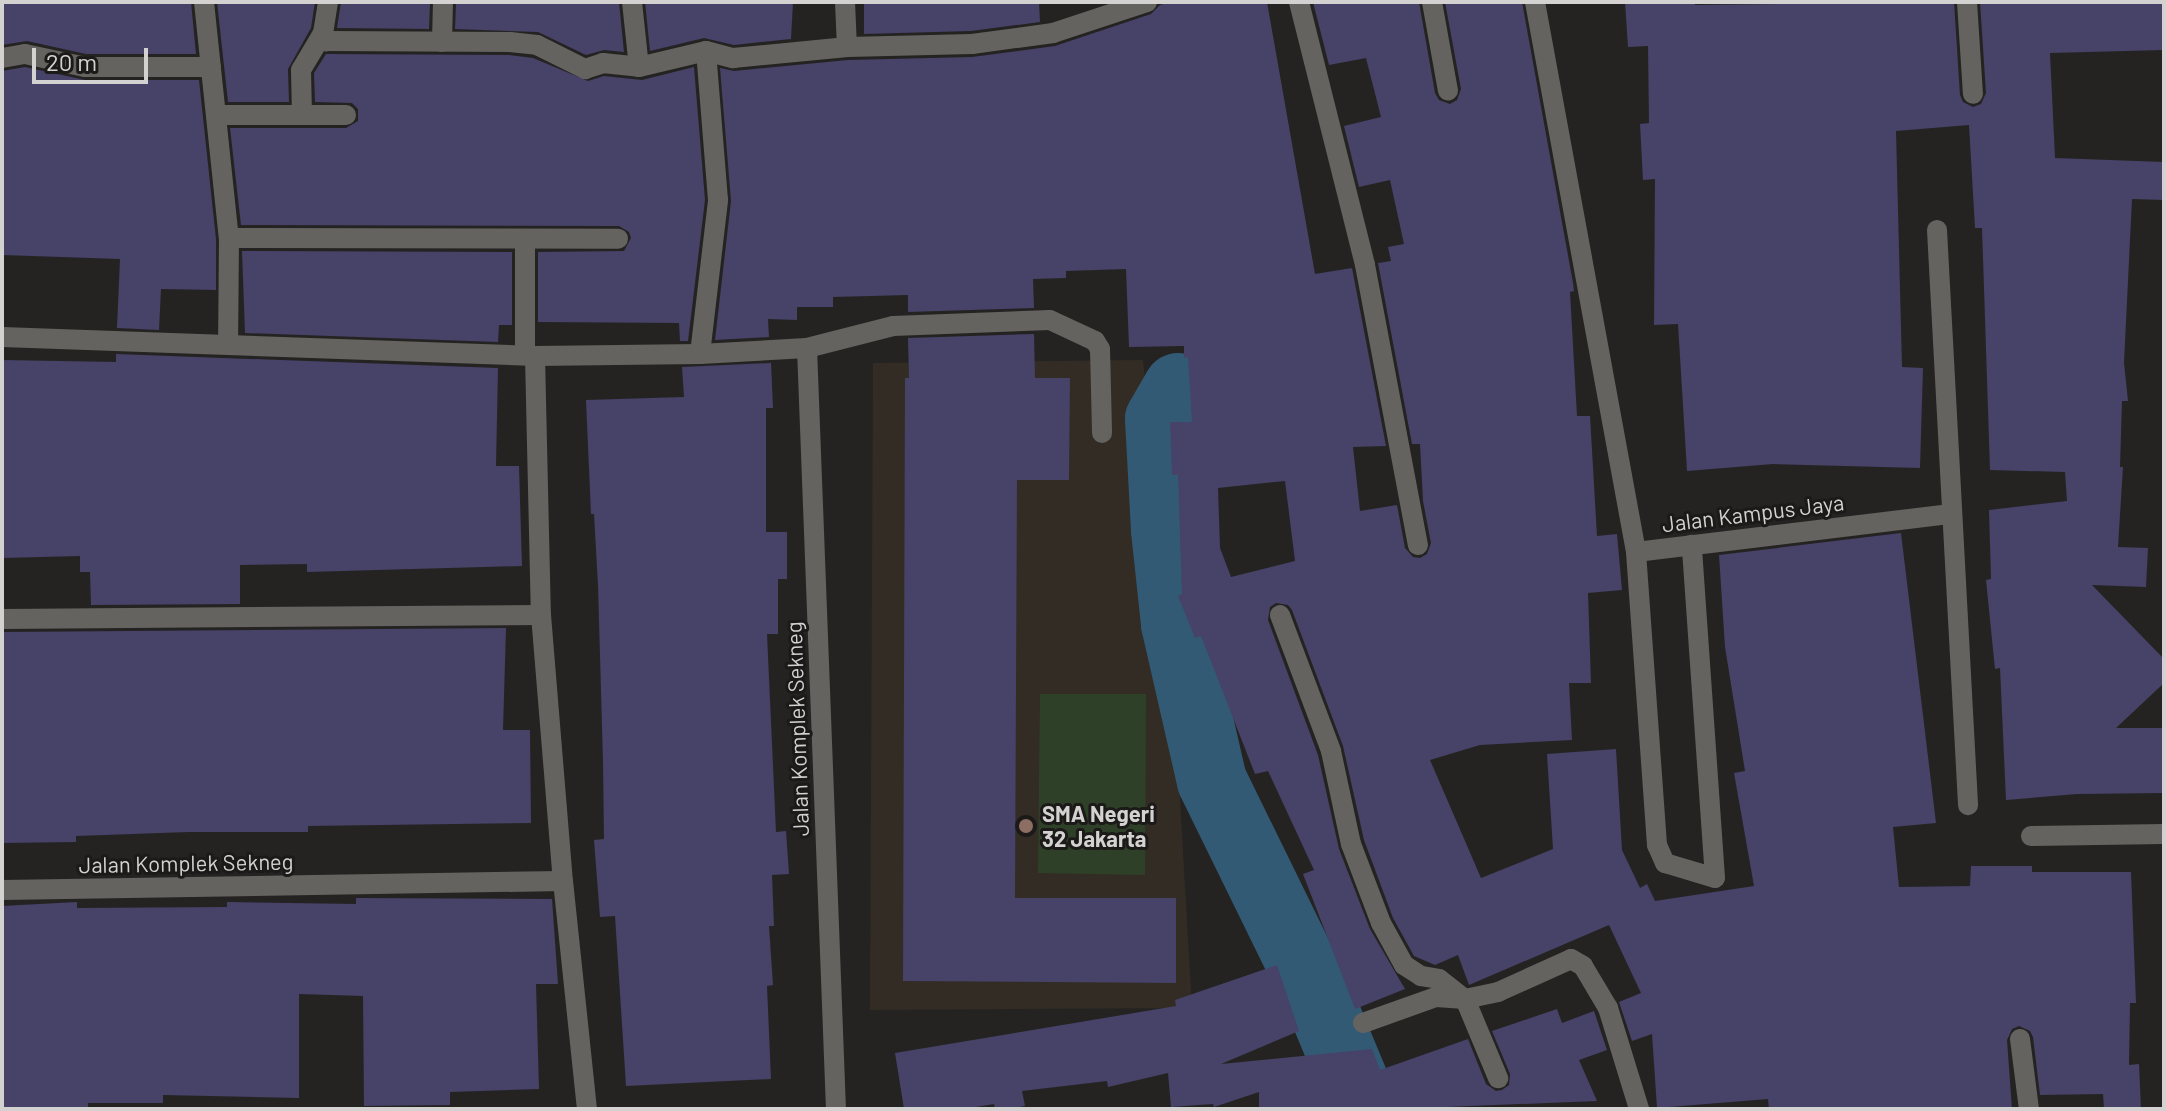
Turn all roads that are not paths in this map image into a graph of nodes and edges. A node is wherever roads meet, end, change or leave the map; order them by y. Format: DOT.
graph roads {
  1 [pos="204,2"];
  2 [pos="328,2"];
  3 [pos="443,2"];
  4 [pos="632,2"];
  5 [pos="845,2"];
  6 [pos="1299,2"];
  7 [pos="1432,2"];
  8 [pos="1535,2"];
  9 [pos="1967,2"];
  10 [pos="1140,5"];
  11 [pos="323,33"];
  12 [pos="442,42"];
  13 [pos="847,47"];
  14 [pos="706,51"];
  15 [pos="2,58"];
  16 [pos="211,67"];
  17 [pos="639,67"];
  18 [pos="1448,91"];
  19 [pos="1973,94"];
  20 [pos="216,115"];
  21 [pos="302,115"];
  22 [pos="346,115"];
  23 [pos="1937,230"];
  24 [pos="229,238"];
  25 [pos="525,239"];
  26 [pos="618,239"];
  27 [pos="2,337"];
  28 [pos="228,344"];
  29 [pos="807,348"];
  30 [pos="700,354"];
  31 [pos="530,356"];
  32 [pos="1102,433"];
  33 [pos="1951,514"];
  34 [pos="1418,545"];
  35 [pos="1692,545"];
  36 [pos="1636,552"];
  37 [pos="541,615"];
  38 [pos="1280,615"];
  39 [pos="2,619"];
  40 [pos="1968,805"];
  41 [pos="2164,834"];
  42 [pos="2031,836"];
  43 [pos="563,881"];
  44 [pos="2,890"];
  45 [pos="1465,999"];
  46 [pos="1363,1023"];
  47 [pos="2020,1039"];
  48 [pos="1498,1078"];
  49 [pos="587,1109"];
  50 [pos="836,1109"];
  51 [pos="1639,1109"];
  52 [pos="2029,1109"];
  1 -- 16 [label="street"];
  2 -- 11 [label="street"];
  3 -- 12 [label="street"];
  4 -- 17 [label="street"];
  5 -- 13 [label="street"];
  6 -- 34 [label="street"];
  7 -- 18 [label="street"];
  8 -- 36 [label="street, Jalan Kampus Jaya"];
  9 -- 19 [label="street"];
  10 -- 13 [label="street"];
  11 -- 12 [label="street"];
  11 -- 21 [label="street"];
  12 -- 17 [label="street"];
  13 -- 14 [label="street"];
  14 -- 17 [label="street"];
  14 -- 30 [label="street"];
  15 -- 16 [label="street"];
  16 -- 20 [label="street"];
  20 -- 21 [label="street"];
  20 -- 24 [label="street"];
  21 -- 22 [label="street"];
  23 -- 33 [label="street"];
  24 -- 25 [label="street"];
  24 -- 28 [label="street"];
  25 -- 26 [label="street"];
  25 -- 31 [label="street"];
  27 -- 28 [label="street"];
  28 -- 31 [label="street"];
  29 -- 30 [label="street"];
  29 -- 32 [label="street"];
  29 -- 50 [label="street, Jalan Komplek Sekneg"];
  30 -- 31 [label="street"];
  31 -- 37 [label="street"];
  33 -- 35 [label="street, Jalan Kampus Jaya"];
  33 -- 40 [label="street"];
  35 -- 36 [label="street, Jalan Kampus Jaya"];
  35 -- 36 [label="street"];
  37 -- 39 [label="street"];
  37 -- 43 [label="street"];
  38 -- 45 [label="street"];
  41 -- 42 [label="street"];
  43 -- 44 [label="street, Jalan Komplek Sekneg"];
  43 -- 49 [label="street"];
  45 -- 46 [label="street"];
  45 -- 48 [label="street"];
  45 -- 51 [label="street"];
  47 -- 52 [label="street"];
}
